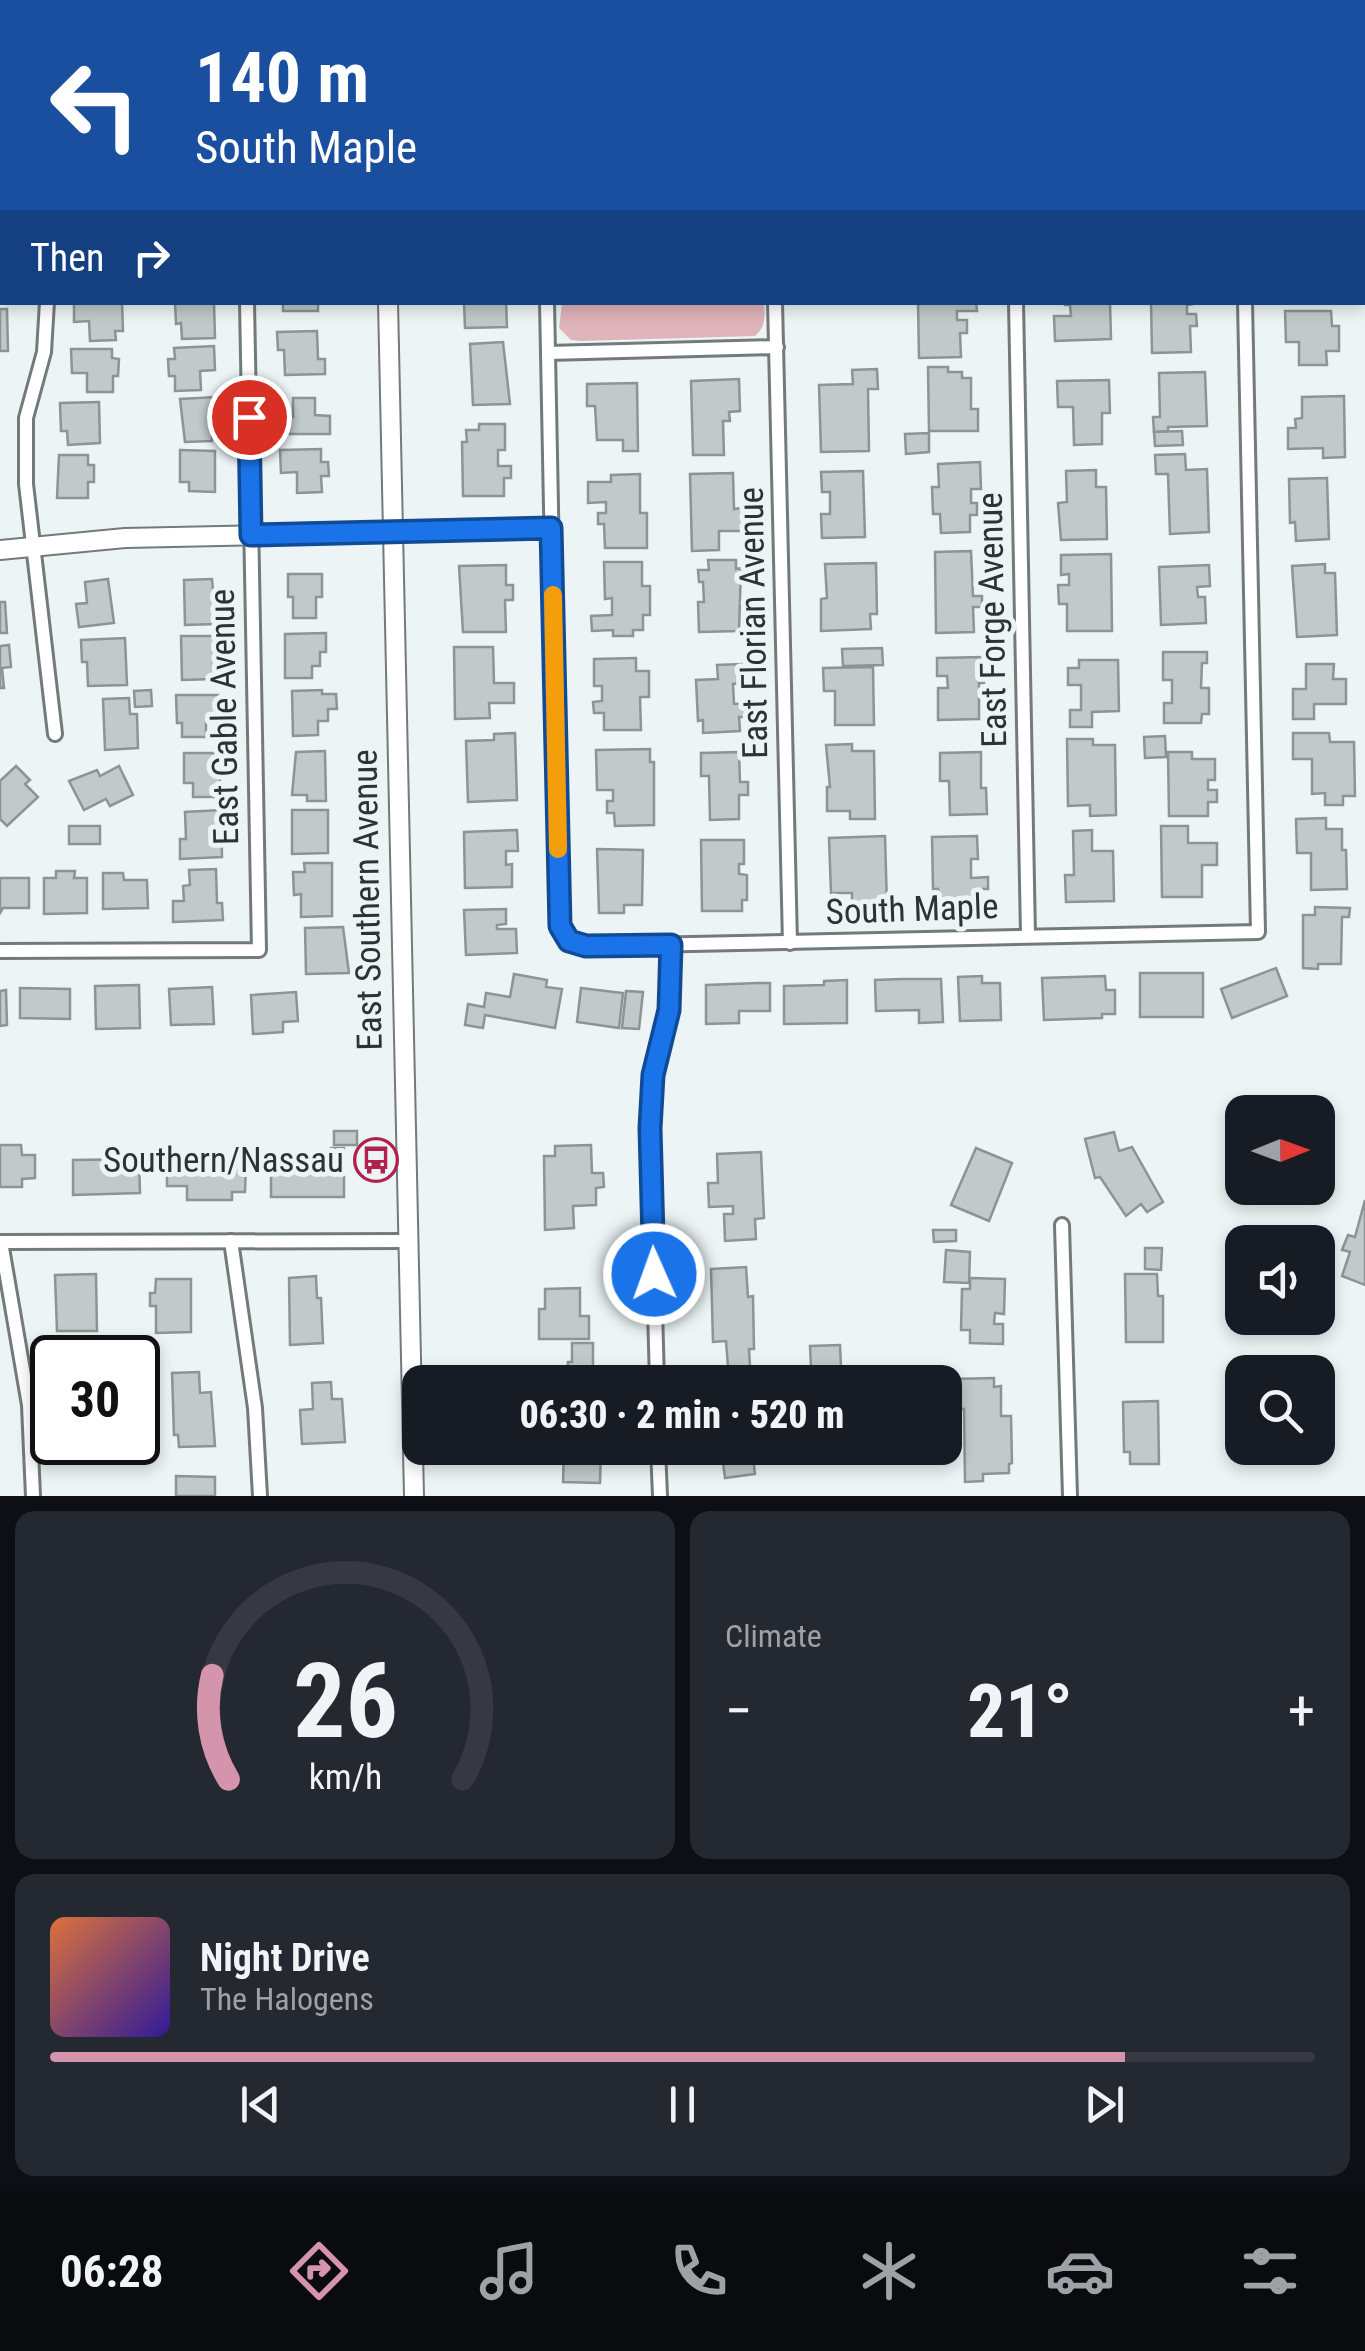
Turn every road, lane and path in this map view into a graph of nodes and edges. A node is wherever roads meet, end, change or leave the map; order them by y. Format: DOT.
graph roads {
  1 [pos="47,305"];
  2 [pos="247,305"];
  3 [pos="388,305"];
  4 [pos="547,305"];
  5 [pos="776,305"];
  6 [pos="1016,305"];
  7 [pos="1245,305"];
  8 [pos="776,347"];
  9 [pos="548,353"];
  10 [pos="551,528"];
  11 [pos="392,530"];
  12 [pos="251,535"];
  13 [pos="33,546"];
  14 [pos="0,550"];
  15 [pos="55,734"];
  16 [pos="1028,936"];
  17 [pos="790,943"];
  18 [pos="671,945"];
  19 [pos="0,951"];
  20 [pos="1062,1225"];
  21 [pos="230,1240"];
  22 [pos="407,1240"];
  23 [pos="0,1242"];
  24 [pos="657,1365"];
  25 [pos="659,1465"];
  26 [pos="33,1496"];
  27 [pos="260,1496"];
  28 [pos="414,1496"];
  29 [pos="660,1496"];
  30 [pos="1070,1496"];
  1 -- 13 [label="street"];
  2 -- 12 [label="street, East Gable Avenue"];
  3 -- 11 [label="main road, East Southern Avenue"];
  4 -- 9 [label="street"];
  5 -- 8 [label="street, East Florian Avenue"];
  6 -- 16 [label="street, East Forge Avenue"];
  7 -- 16 [label="street, South Maple"];
  8 -- 9 [label="street"];
  8 -- 17 [label="street, East Florian Avenue"];
  9 -- 10 [label="street"];
  10 -- 11 [label="main road"];
  10 -- 18 [label="street, South Maple"];
  11 -- 12 [label="main road"];
  11 -- 22 [label="main road, East Southern Avenue"];
  12 -- 13 [label="main road"];
  12 -- 19 [label="street, East Gable Avenue"];
  13 -- 14 [label="main road"];
  13 -- 15 [label="street"];
  16 -- 17 [label="street, South Maple"];
  17 -- 18 [label="street, South Maple"];
  18 -- 24 [label="street"];
  20 -- 30 [label="street"];
  21 -- 22 [label="street"];
  21 -- 23 [label="street"];
  21 -- 27 [label="street"];
  22 -- 28 [label="main road, East Southern Avenue"];
  23 -- 26 [label="street"];
  25 -- 29 [label="street"];
}
